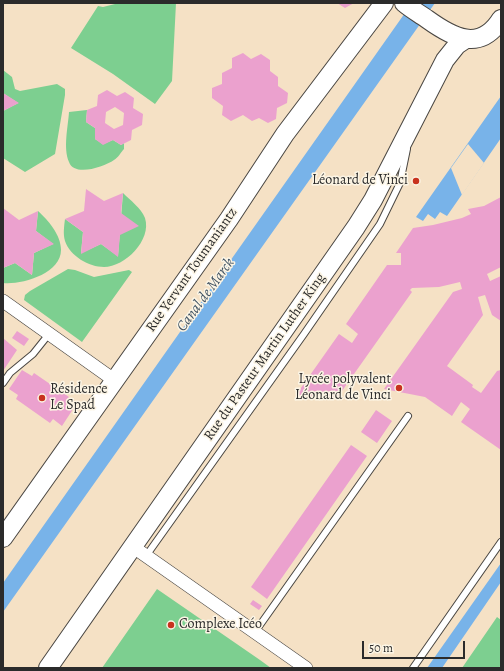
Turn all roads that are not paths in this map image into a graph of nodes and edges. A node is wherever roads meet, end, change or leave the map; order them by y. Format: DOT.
graph roads {
  1 [pos="384,3"];
  2 [pos="405,4"];
  3 [pos="501,18"];
  4 [pos="466,39"];
  5 [pos="3,301"];
  6 [pos="49,334"];
  7 [pos="114,380"];
  8 [pos="3,383"];
  9 [pos="408,416"];
  10 [pos="3,538"];
  11 [pos="501,542"];
  12 [pos="139,551"];
  13 [pos="255,632"];
  14 [pos="48,668"];
  15 [pos="306,668"];
  16 [pos="413,668"];
  1 -- 7 [label="street, Rue Yervant Toumaniantz"];
  2 -- 4 [label="street"];
  3 -- 4 [label="street"];
  4 -- 12 [label="street, Rue du Pasteur Martin Luther King"];
  5 -- 6 [label="street"];
  6 -- 7 [label="street"];
  6 -- 8 [label="lane"];
  7 -- 10 [label="street, Rue Yervant Toumaniantz"];
  9 -- 13 [label="lane"];
  11 -- 16 [label="lane"];
  12 -- 13 [label="street"];
  12 -- 14 [label="street, Rue du Pasteur Martin Luther King"];
  13 -- 15 [label="street"];
}
